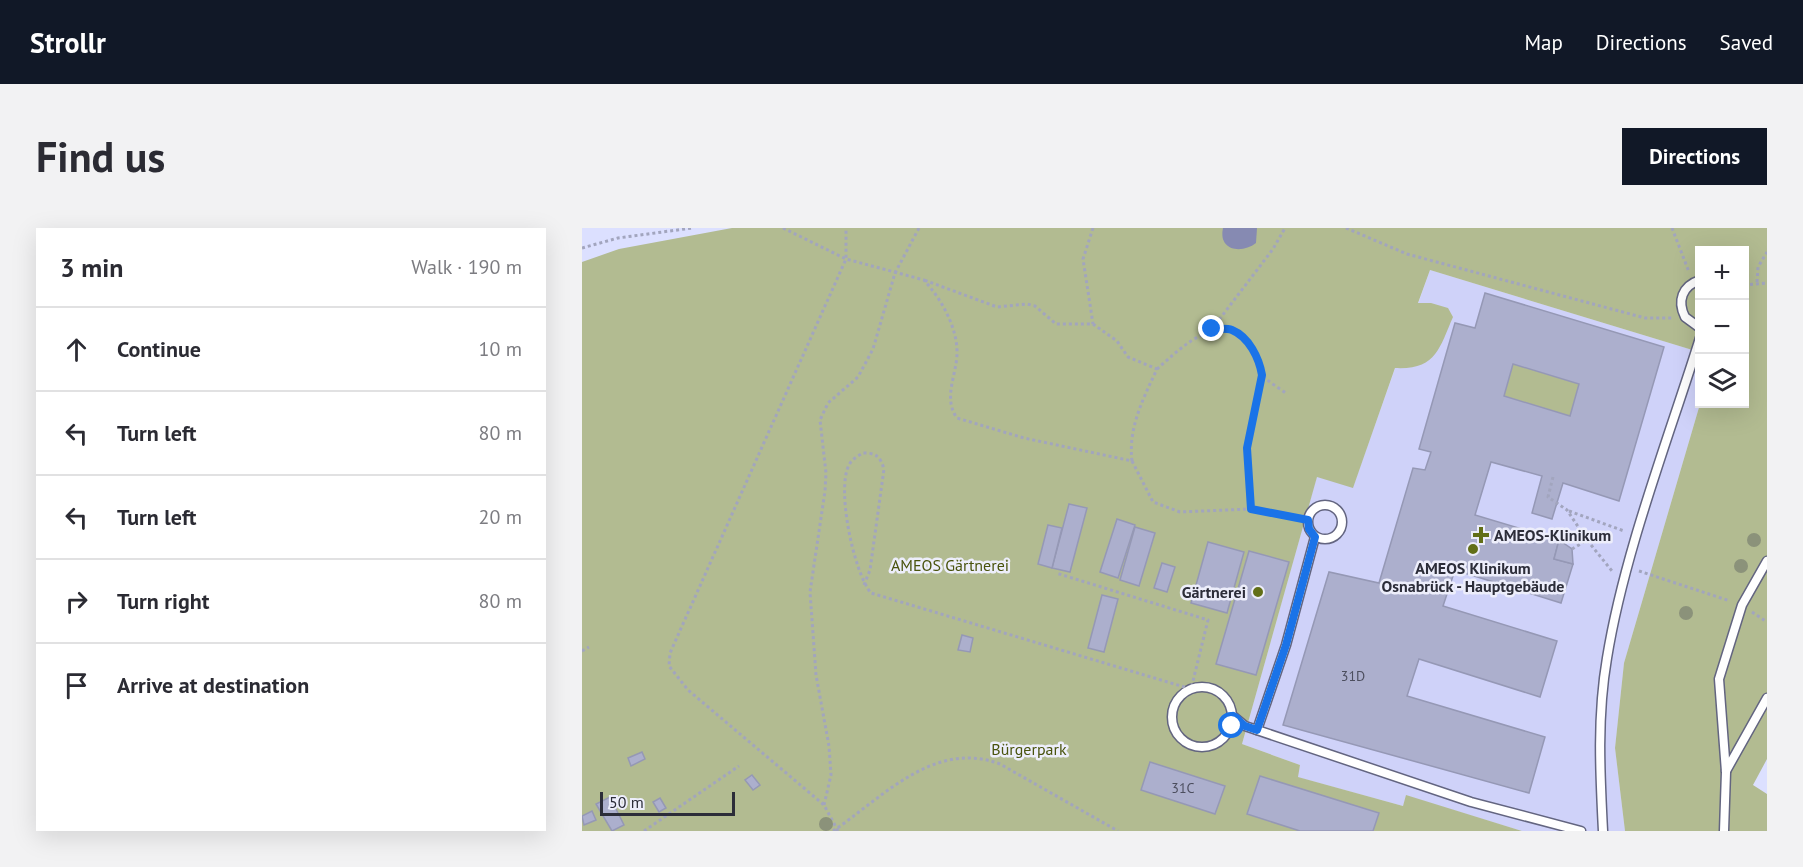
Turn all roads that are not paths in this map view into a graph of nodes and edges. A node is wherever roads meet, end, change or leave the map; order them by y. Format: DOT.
graph roads {
  1 [pos="1695,282"];
  2 [pos="1695,325"];
  3 [pos="1695,354"];
  4 [pos="1315,537"];
  5 [pos="1767,561"];
  6 [pos="1767,698"];
  7 [pos="1233,716"];
  8 [pos="1257,730"];
  9 [pos="1726,772"];
  10 [pos="1581,831"];
  11 [pos="1603,831"];
  12 [pos="1724,831"];
  1 -- 2 [label="lane"];
  3 -- 11 [label="lane"];
  4 -- 4 [label="lane"];
  4 -- 8 [label="lane"];
  5 -- 9 [label="lane"];
  6 -- 9 [label="lane"];
  7 -- 7 [label="lane"];
  7 -- 8 [label="lane"];
  8 -- 10 [label="lane"];
  9 -- 12 [label="lane"];
}
